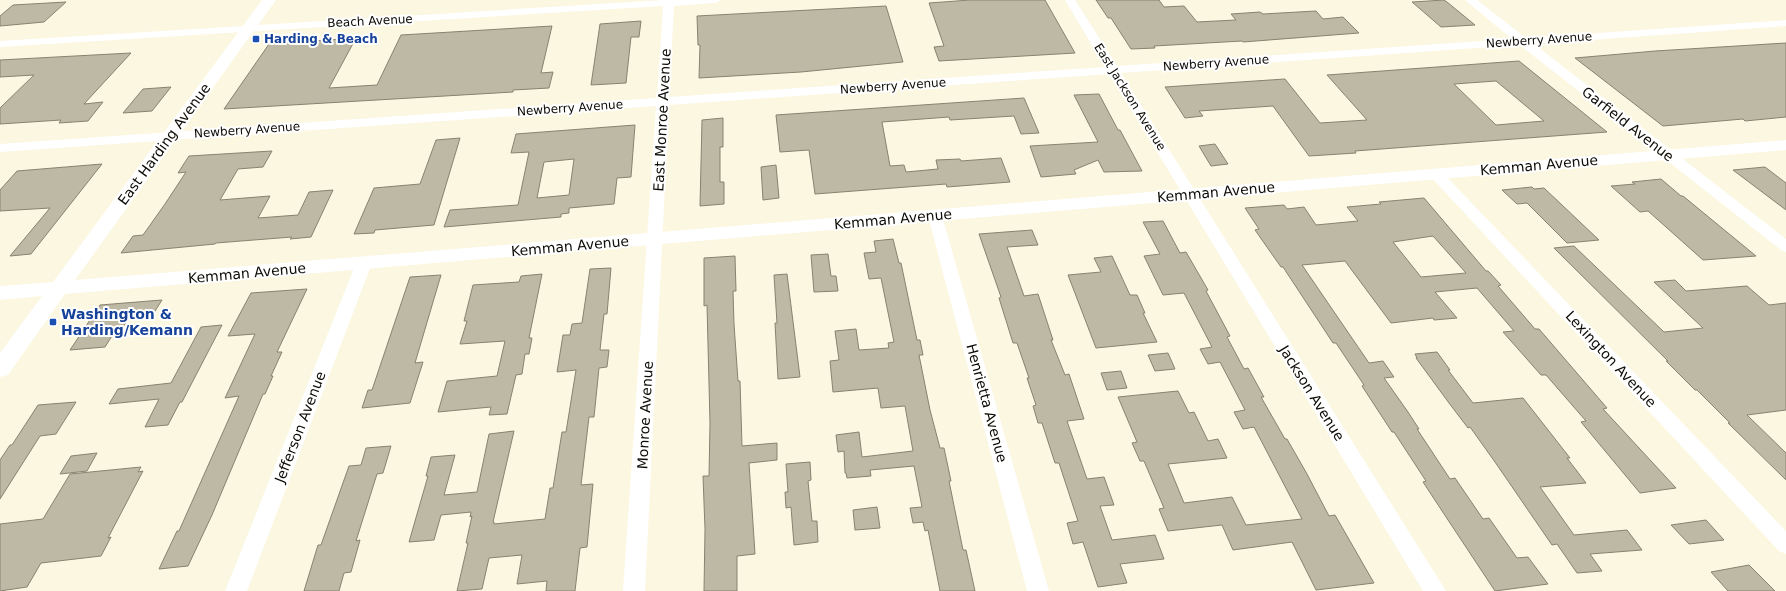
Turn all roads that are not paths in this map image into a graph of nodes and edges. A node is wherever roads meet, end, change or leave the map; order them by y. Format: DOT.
graph roads {
  1 [pos="269,0"];
  2 [pos="716,0"];
  3 [pos="1070,0"];
  4 [pos="1470,0"];
  5 [pos="669,1"];
  6 [pos="1786,23"];
  7 [pos="248,29"];
  8 [pos="1522,41"];
  9 [pos="0,44"];
  10 [pos="1114,70"];
  11 [pos="662,101"];
  12 [pos="169,136"];
  13 [pos="1786,145"];
  14 [pos="0,148"];
  15 [pos="1668,155"];
  16 [pos="1435,173"];
  17 [pos="1190,194"];
  18 [pos="935,216"];
  19 [pos="655,239"];
  20 [pos="1786,247"];
  21 [pos="364,264"];
  22 [pos="59,288"];
  23 [pos="0,293"];
  24 [pos="0,369"];
  25 [pos="1786,545"];
  26 [pos="236,591"];
  27 [pos="634,591"];
  28 [pos="1038,591"];
  29 [pos="1435,591"];
  1 -- 7 [label="street, East Harding Avenue"];
  2 -- 5 [label="street, Beach Avenue"];
  3 -- 10 [label="street, East Jackson Avenue"];
  4 -- 8 [label="street, Garfield Avenue"];
  5 -- 7 [label="street, Beach Avenue"];
  5 -- 11 [label="street, East Monroe Avenue"];
  6 -- 8 [label="street, Newberry Avenue"];
  7 -- 9 [label="street, Beach Avenue"];
  7 -- 12 [label="street, East Harding Avenue"];
  8 -- 10 [label="street, Newberry Avenue"];
  8 -- 15 [label="street, Garfield Avenue"];
  10 -- 11 [label="street, Newberry Avenue"];
  10 -- 17 [label="street, East Jackson Avenue"];
  11 -- 12 [label="street, Newberry Avenue"];
  11 -- 19 [label="street, East Monroe Avenue"];
  12 -- 14 [label="street, Newberry Avenue"];
  12 -- 22 [label="street, East Harding Avenue"];
  13 -- 15 [label="street, Kemman Avenue"];
  15 -- 16 [label="street, Kemman Avenue"];
  15 -- 20 [label="street, Garfield Avenue"];
  16 -- 17 [label="street, Kemman Avenue"];
  16 -- 25 [label="street, Lexington Avenue"];
  17 -- 18 [label="street, Kemman Avenue"];
  17 -- 29 [label="street, Jackson Avenue"];
  18 -- 19 [label="street, Kemman Avenue"];
  18 -- 28 [label="street, Henrietta Avenue"];
  19 -- 21 [label="street, Kemman Avenue"];
  19 -- 27 [label="street, Monroe Avenue"];
  21 -- 22 [label="street, Kemman Avenue"];
  21 -- 26 [label="street, Jefferson Avenue"];
  22 -- 23 [label="street, Kemman Avenue"];
  22 -- 24 [label="street, East Harding Avenue"];
}
